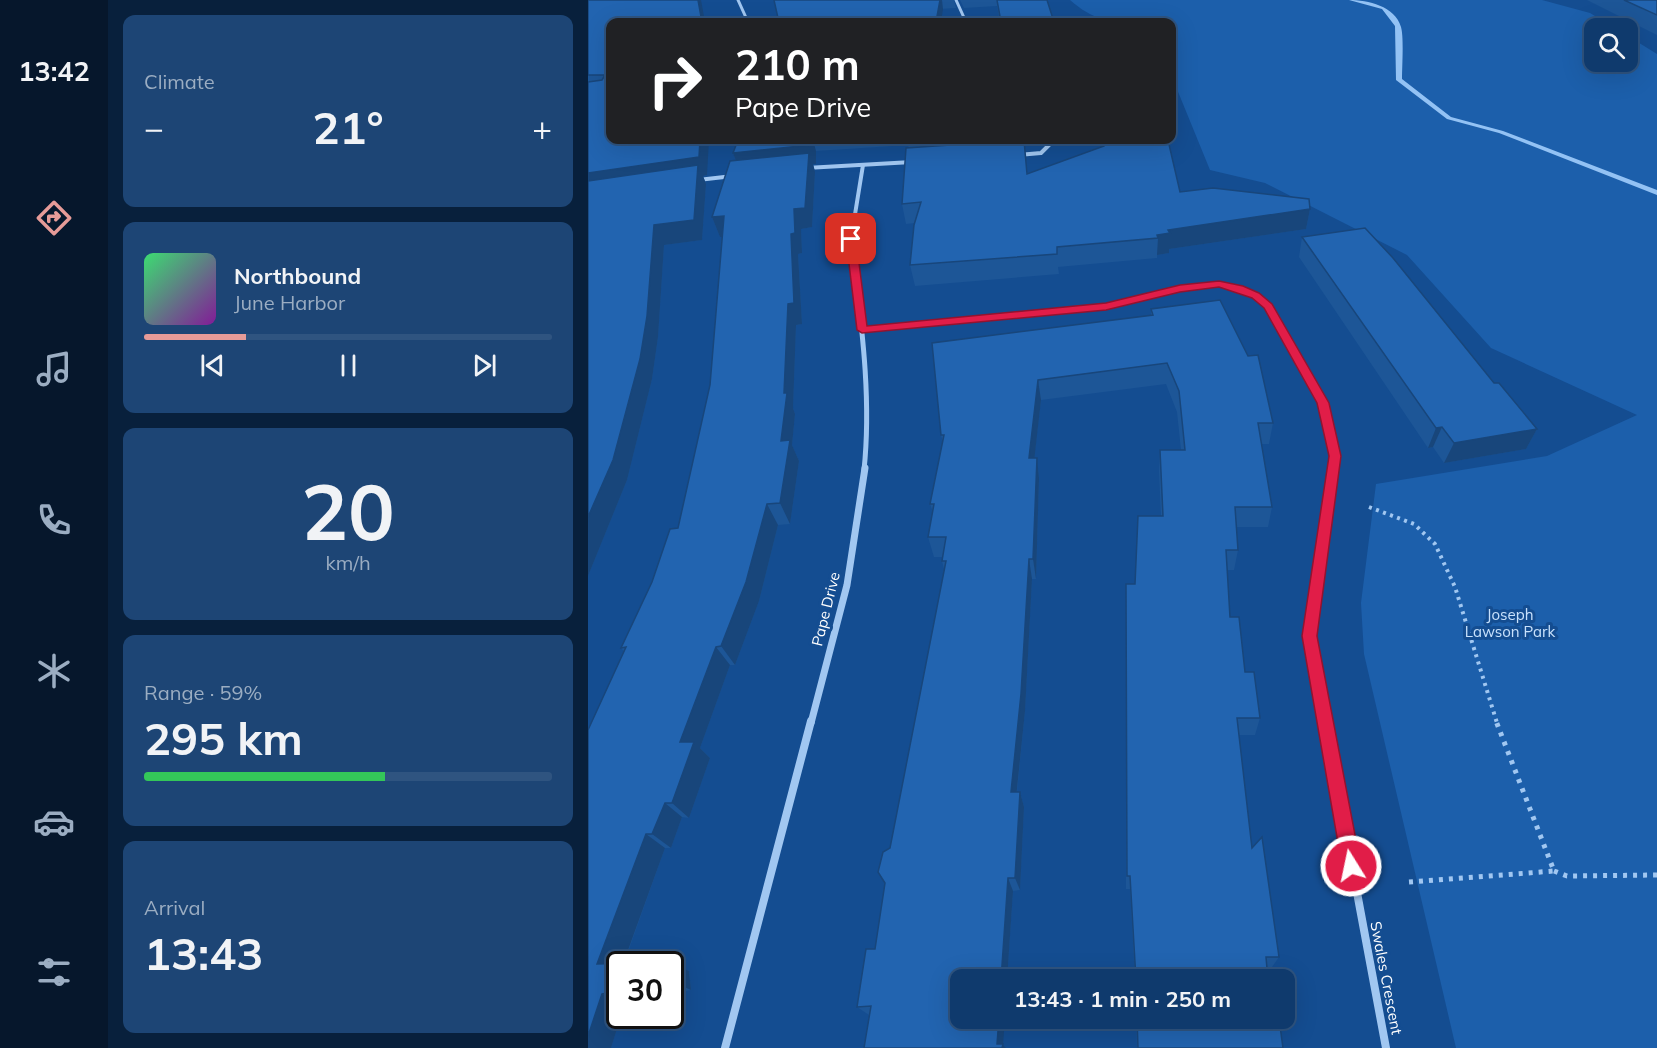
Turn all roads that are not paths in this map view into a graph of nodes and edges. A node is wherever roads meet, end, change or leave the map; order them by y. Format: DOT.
graph roads {
  1 [pos="738,0"];
  2 [pos="956,0"];
  3 [pos="746,18"];
  4 [pos="964,18"];
  5 [pos="1050,144"];
  6 [pos="1009,156"];
  7 [pos="917,162"];
  8 [pos="863,165"];
  9 [pos="801,168"];
  10 [pos="736,175"];
  11 [pos="696,180"];
  12 [pos="862,330"];
  13 [pos="725,1048"];
  14 [pos="1386,1048"];
  1 -- 3 [label="street"];
  2 -- 4 [label="street"];
  5 -- 6 [label="street"];
  7 -- 8 [label="street"];
  8 -- 9 [label="street"];
  8 -- 12 [label="street, Pape Drive"];
  10 -- 11 [label="street"];
  12 -- 13 [label="street, Pape Drive"];
  12 -- 14 [label="street, Swales Crescent"];
}
